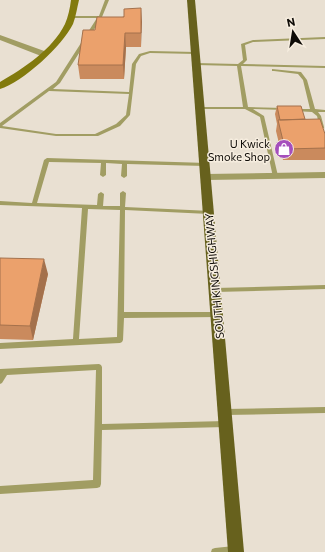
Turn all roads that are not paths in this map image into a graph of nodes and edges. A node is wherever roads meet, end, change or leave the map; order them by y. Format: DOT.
graph roads {
  1 [pos="75,0"];
  2 [pos="107,0"];
  3 [pos="191,0"];
  4 [pos="71,17"];
  5 [pos="100,17"];
  6 [pos="0,37"];
  7 [pos="325,38"];
  8 [pos="44,54"];
  9 [pos="196,58"];
  10 [pos="239,65"];
  11 [pos="255,66"];
  12 [pos="325,67"];
  13 [pos="0,86"];
  14 [pos="48,90"];
  15 [pos="131,93"];
  16 [pos="200,108"];
  17 [pos="246,108"];
  18 [pos="313,110"];
  19 [pos="325,111"];
  20 [pos="0,126"];
  21 [pos="323,129"];
  22 [pos="104,162"];
  23 [pos="125,162"];
  24 [pos="205,164"];
  25 [pos="103,175"];
  26 [pos="325,175"];
  27 [pos="124,176"];
  28 [pos="275,176"];
  29 [pos="206,177"];
  30 [pos="123,193"];
  31 [pos="101,194"];
  32 [pos="0,203"];
  33 [pos="34,205"];
  34 [pos="85,207"];
  35 [pos="100,208"];
  36 [pos="123,209"];
  37 [pos="209,212"];
  38 [pos="325,287"];
  39 [pos="215,290"];
  40 [pos="121,315"];
  41 [pos="217,315"];
  42 [pos="76,342"];
  43 [pos="0,346"];
  44 [pos="2,372"];
  45 [pos="0,381"];
  46 [pos="325,410"];
  47 [pos="225,412"];
  48 [pos="226,424"];
  49 [pos="98,427"];
  50 [pos="0,490"];
  51 [pos="236,551"];
  52 [pos="215,552"];
  1 -- 4 [label="street"];
  2 -- 5 [label="lane"];
  3 -- 9 [label="main road, SOUTH KINGSHIGHWAY"];
  4 -- 5 [label="lane"];
  4 -- 8 [label="street"];
  5 -- 14 [label="lane"];
  6 -- 8 [label="street"];
  7 -- 10 [label="lane"];
  8 -- 13 [label="street"];
  9 -- 10 [label="lane"];
  9 -- 15 [label="lane"];
  9 -- 16 [label="main road, SOUTH KINGSHIGHWAY"];
  10 -- 11 [label="lane"];
  10 -- 17 [label="lane"];
  11 -- 12 [label="lane"];
  11 -- 18 [label="lane"];
  14 -- 15 [label="lane"];
  14 -- 20 [label="lane"];
  15 -- 20 [label="lane"];
  16 -- 17 [label="lane"];
  16 -- 24 [label="main road, SOUTH KINGSHIGHWAY"];
  17 -- 18 [label="lane"];
  17 -- 28 [label="lane"];
  18 -- 19 [label="lane"];
  18 -- 21 [label="lane"];
  22 -- 23 [label="lane"];
  22 -- 25 [label="lane"];
  22 -- 33 [label="lane"];
  23 -- 24 [label="lane"];
  23 -- 27 [label="lane"];
  24 -- 29 [label="main road, SOUTH KINGSHIGHWAY"];
  26 -- 28 [label="street"];
  28 -- 29 [label="street"];
  29 -- 37 [label="main road, SOUTH KINGSHIGHWAY"];
  30 -- 36 [label="lane"];
  31 -- 35 [label="lane"];
  32 -- 33 [label="lane"];
  33 -- 34 [label="lane"];
  34 -- 35 [label="lane"];
  34 -- 42 [label="lane"];
  35 -- 36 [label="lane"];
  36 -- 37 [label="lane"];
  36 -- 40 [label="lane"];
  37 -- 39 [label="main road, SOUTH KINGSHIGHWAY"];
  38 -- 39 [label="lane"];
  39 -- 41 [label="main road, SOUTH KINGSHIGHWAY"];
  40 -- 41 [label="lane"];
  40 -- 42 [label="lane"];
  41 -- 47 [label="main road, SOUTH KINGSHIGHWAY"];
  42 -- 43 [label="lane"];
  44 -- 45 [label="lane"];
  44 -- 49 [label="lane"];
  46 -- 47 [label="lane"];
  47 -- 48 [label="main road, SOUTH KINGSHIGHWAY"];
  48 -- 49 [label="lane"];
  48 -- 51 [label="main road, SOUTH KINGSHIGHWAY"];
  49 -- 50 [label="lane"];
  51 -- 52 [label="lane"];
}
